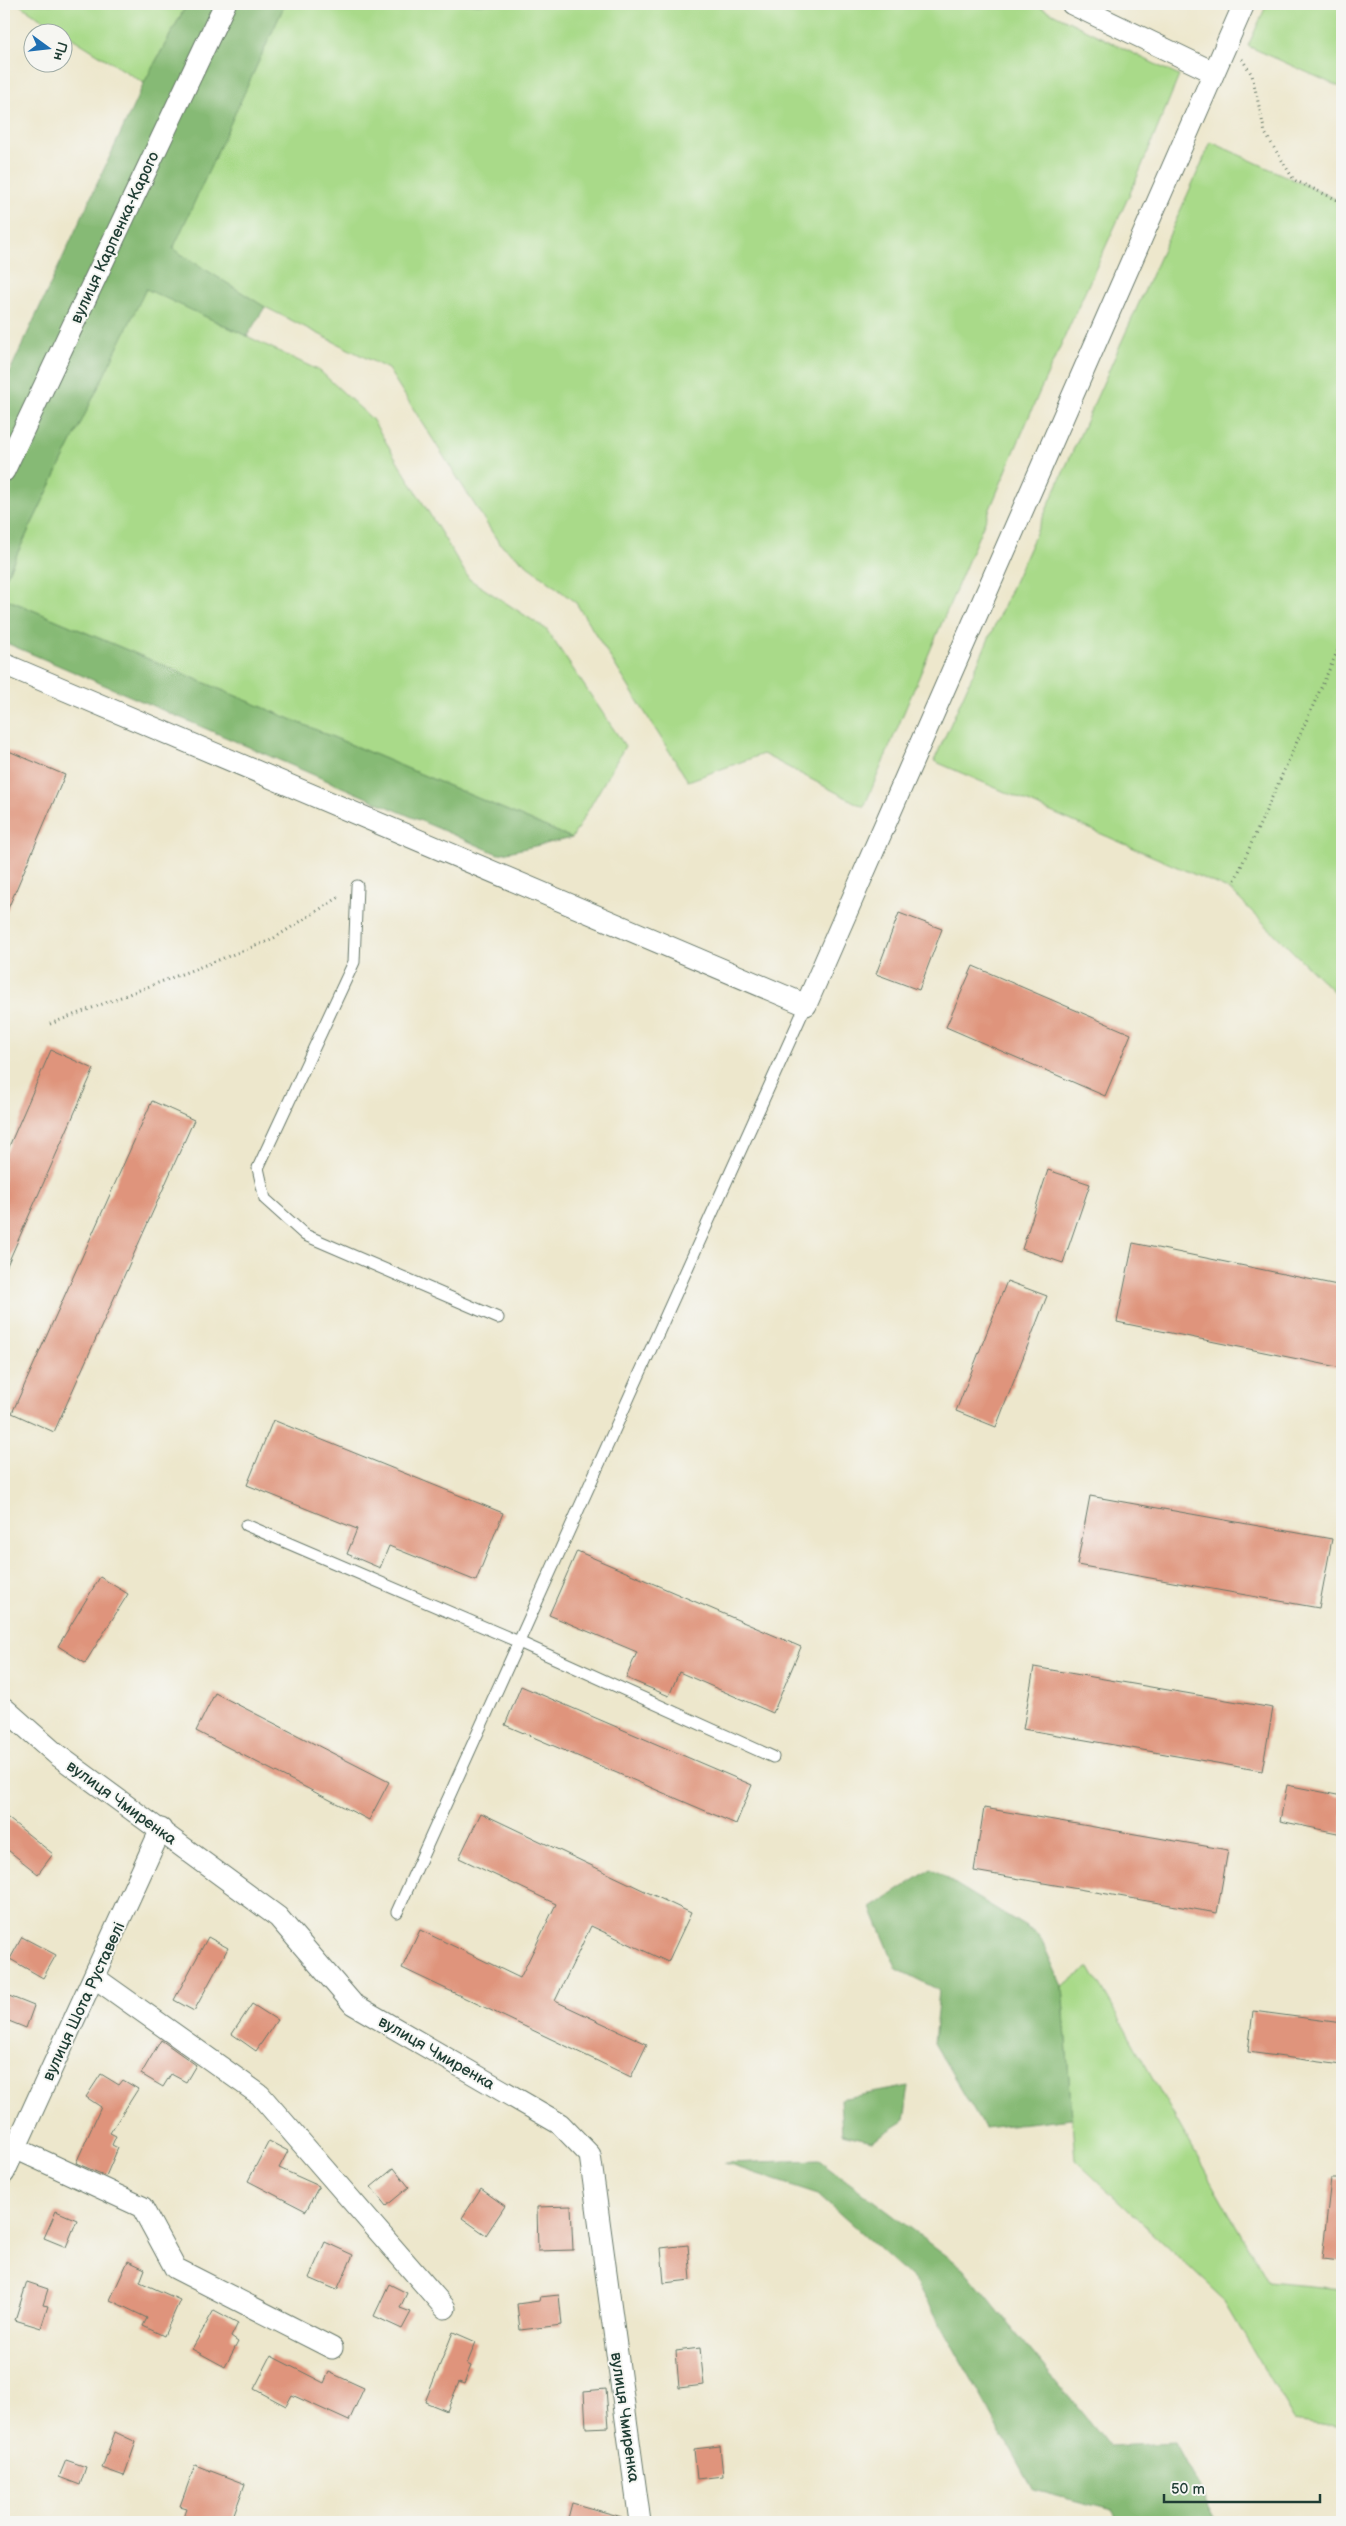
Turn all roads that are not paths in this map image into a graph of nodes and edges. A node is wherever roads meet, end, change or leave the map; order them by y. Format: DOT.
graph roads {
  1 [pos="224,4"];
  2 [pos="1072,4"];
  3 [pos="1244,4"];
  4 [pos="1213,72"];
  5 [pos="4,471"];
  6 [pos="4,664"];
  7 [pos="357,886"];
  8 [pos="806,1005"];
  9 [pos="498,1318"];
  10 [pos="246,1525"];
  11 [pos="519,1642"];
  12 [pos="4,1708"];
  13 [pos="774,1757"];
  14 [pos="161,1830"];
  15 [pos="397,1912"];
  16 [pos="94,1977"];
  17 [pos="15,2148"];
  18 [pos="4,2173"];
  19 [pos="445,2308"];
  20 [pos="332,2348"];
  21 [pos="640,2522"];
  1 -- 5 [label="street, вулиця Карпенка-Карого"];
  2 -- 4 [label="street"];
  3 -- 4 [label="street"];
  4 -- 8 [label="street"];
  6 -- 8 [label="street"];
  7 -- 9 [label="lane"];
  8 -- 11 [label="lane"];
  10 -- 11 [label="lane"];
  11 -- 13 [label="lane"];
  11 -- 15 [label="lane"];
  12 -- 14 [label="street, вулиця Чмиренка"];
  14 -- 16 [label="street, вулиця Шота Руставелі"];
  14 -- 21 [label="street, вулиця Чмиренка"];
  16 -- 17 [label="street, вулиця Шота Руставелі"];
  16 -- 19 [label="street"];
  17 -- 18 [label="street, вулиця Шота Руставелі"];
  17 -- 20 [label="street"];
}
